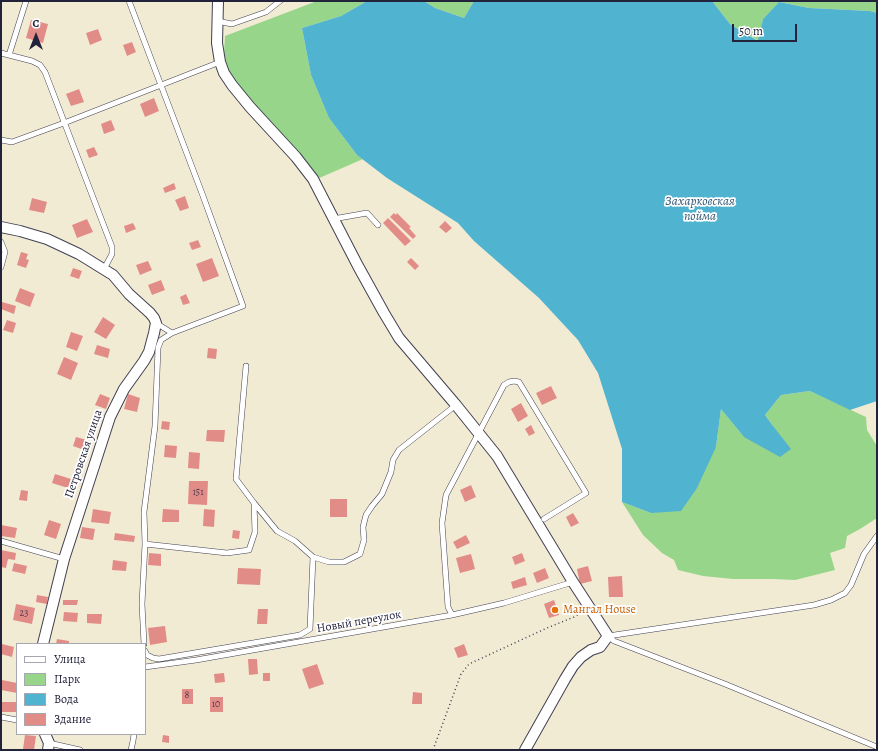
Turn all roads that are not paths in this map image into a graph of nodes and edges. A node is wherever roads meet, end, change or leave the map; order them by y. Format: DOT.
graph roads {
  1 [pos="26,1"];
  2 [pos="129,1"];
  3 [pos="218,1"];
  4 [pos="280,1"];
  5 [pos="218,19"];
  6 [pos="1,53"];
  7 [pos="9,55"];
  8 [pos="220,62"];
  9 [pos="161,85"];
  10 [pos="64,124"];
  11 [pos="1,140"];
  12 [pos="333,219"];
  13 [pos="378,225"];
  14 [pos="1,227"];
  15 [pos="1,242"];
  16 [pos="1,267"];
  17 [pos="104,269"];
  18 [pos="156,323"];
  19 [pos="172,333"];
  20 [pos="246,366"];
  21 [pos="456,405"];
  22 [pos="478,433"];
  23 [pos="254,503"];
  24 [pos="544,519"];
  25 [pos="877,536"];
  26 [pos="1,541"];
  27 [pos="145,544"];
  28 [pos="313,557"];
  29 [pos="64,559"];
  30 [pos="573,582"];
  31 [pos="452,615"];
  32 [pos="608,636"];
  33 [pos="42,643"];
  34 [pos="144,643"];
  35 [pos="146,652"];
  36 [pos="146,667"];
  37 [pos="1,717"];
  38 [pos="16,720"];
  39 [pos="134,735"];
  40 [pos="47,742"];
  41 [pos="877,747"];
  42 [pos="80,750"];
  43 [pos="131,750"];
  44 [pos="525,750"];
  1 -- 7 [label="lane"];
  2 -- 9 [label="lane"];
  3 -- 5 [label="street"];
  4 -- 5 [label="lane"];
  5 -- 8 [label="street"];
  6 -- 7 [label="lane"];
  7 -- 10 [label="lane"];
  8 -- 9 [label="lane"];
  8 -- 12 [label="street"];
  9 -- 10 [label="lane"];
  9 -- 19 [label="lane"];
  10 -- 11 [label="lane"];
  10 -- 17 [label="lane"];
  12 -- 13 [label="lane"];
  12 -- 21 [label="street"];
  14 -- 17 [label="street"];
  15 -- 16 [label="lane"];
  17 -- 18 [label="street"];
  18 -- 19 [label="lane"];
  18 -- 29 [label="street, Петровская улица"];
  19 -- 27 [label="lane"];
  20 -- 23 [label="lane"];
  21 -- 22 [label="street"];
  21 -- 28 [label="lane"];
  22 -- 24 [label="lane"];
  22 -- 30 [label="street"];
  22 -- 31 [label="lane"];
  23 -- 27 [label="lane"];
  23 -- 28 [label="lane"];
  25 -- 32 [label="lane"];
  26 -- 29 [label="lane"];
  27 -- 34 [label="lane"];
  28 -- 35 [label="lane"];
  29 -- 33 [label="street, Петровская улица"];
  30 -- 31 [label="lane, Новый переулок"];
  30 -- 32 [label="street"];
  31 -- 36 [label="lane, Новый переулок"];
  32 -- 41 [label="lane"];
  32 -- 44 [label="street"];
  37 -- 38 [label="lane"];
  39 -- 43 [label="lane"];
  40 -- 42 [label="lane"];
}
